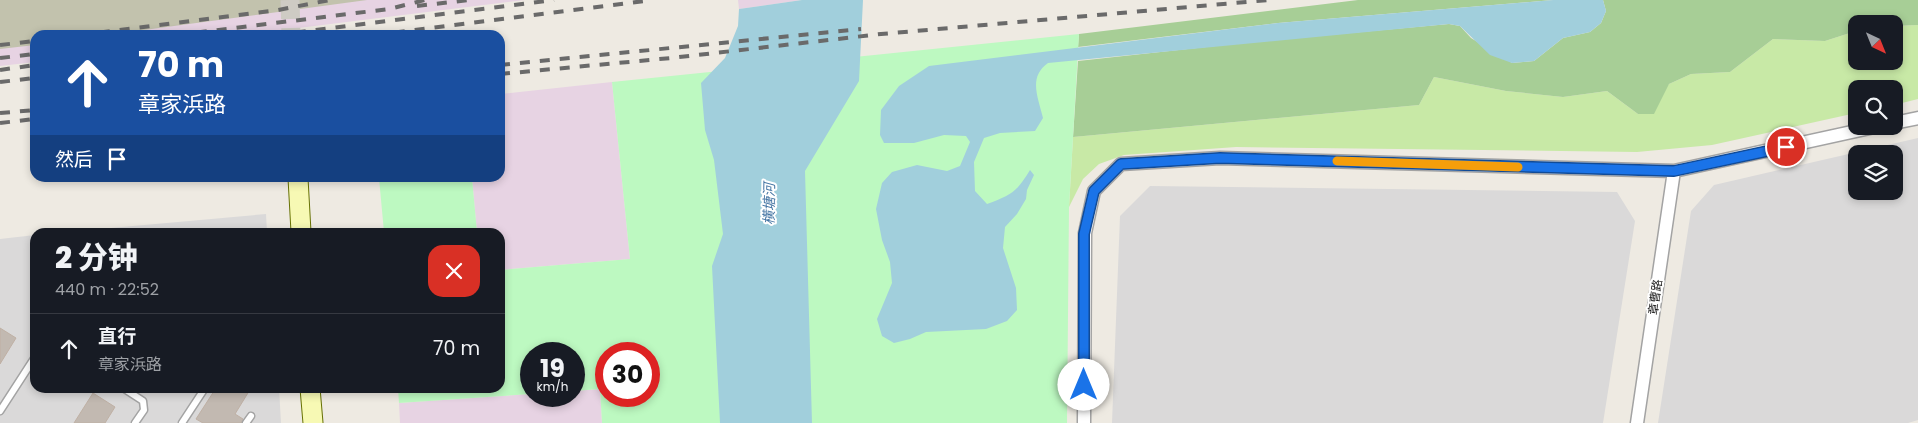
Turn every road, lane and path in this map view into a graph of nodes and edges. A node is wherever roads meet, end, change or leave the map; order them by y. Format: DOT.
graph roads {
  1 [pos="1918,118"];
  2 [pos="1903,121"];
  3 [pos="1848,133"];
  4 [pos="1674,171"];
  5 [pos="298,182"];
  6 [pos="301,228"];
  7 [pos="30,365"];
  8 [pos="131,393"];
  9 [pos="202,393"];
  10 [pos="310,393"];
  11 [pos="0,411"];
  12 [pos="251,416"];
  13 [pos="135,423"];
  14 [pos="182,423"];
  15 [pos="246,423"];
  16 [pos="313,423"];
  17 [pos="1084,423"];
  18 [pos="1637,423"];
  1 -- 2 [label="street"];
  3 -- 4 [label="street"];
  4 -- 17 [label="street"];
  4 -- 18 [label="street, 章曹路"];
  5 -- 6 [label="main road"];
  7 -- 11 [label="lane"];
  8 -- 13 [label="lane"];
  9 -- 14 [label="lane"];
  10 -- 16 [label="main road"];
  12 -- 15 [label="lane"];
}
